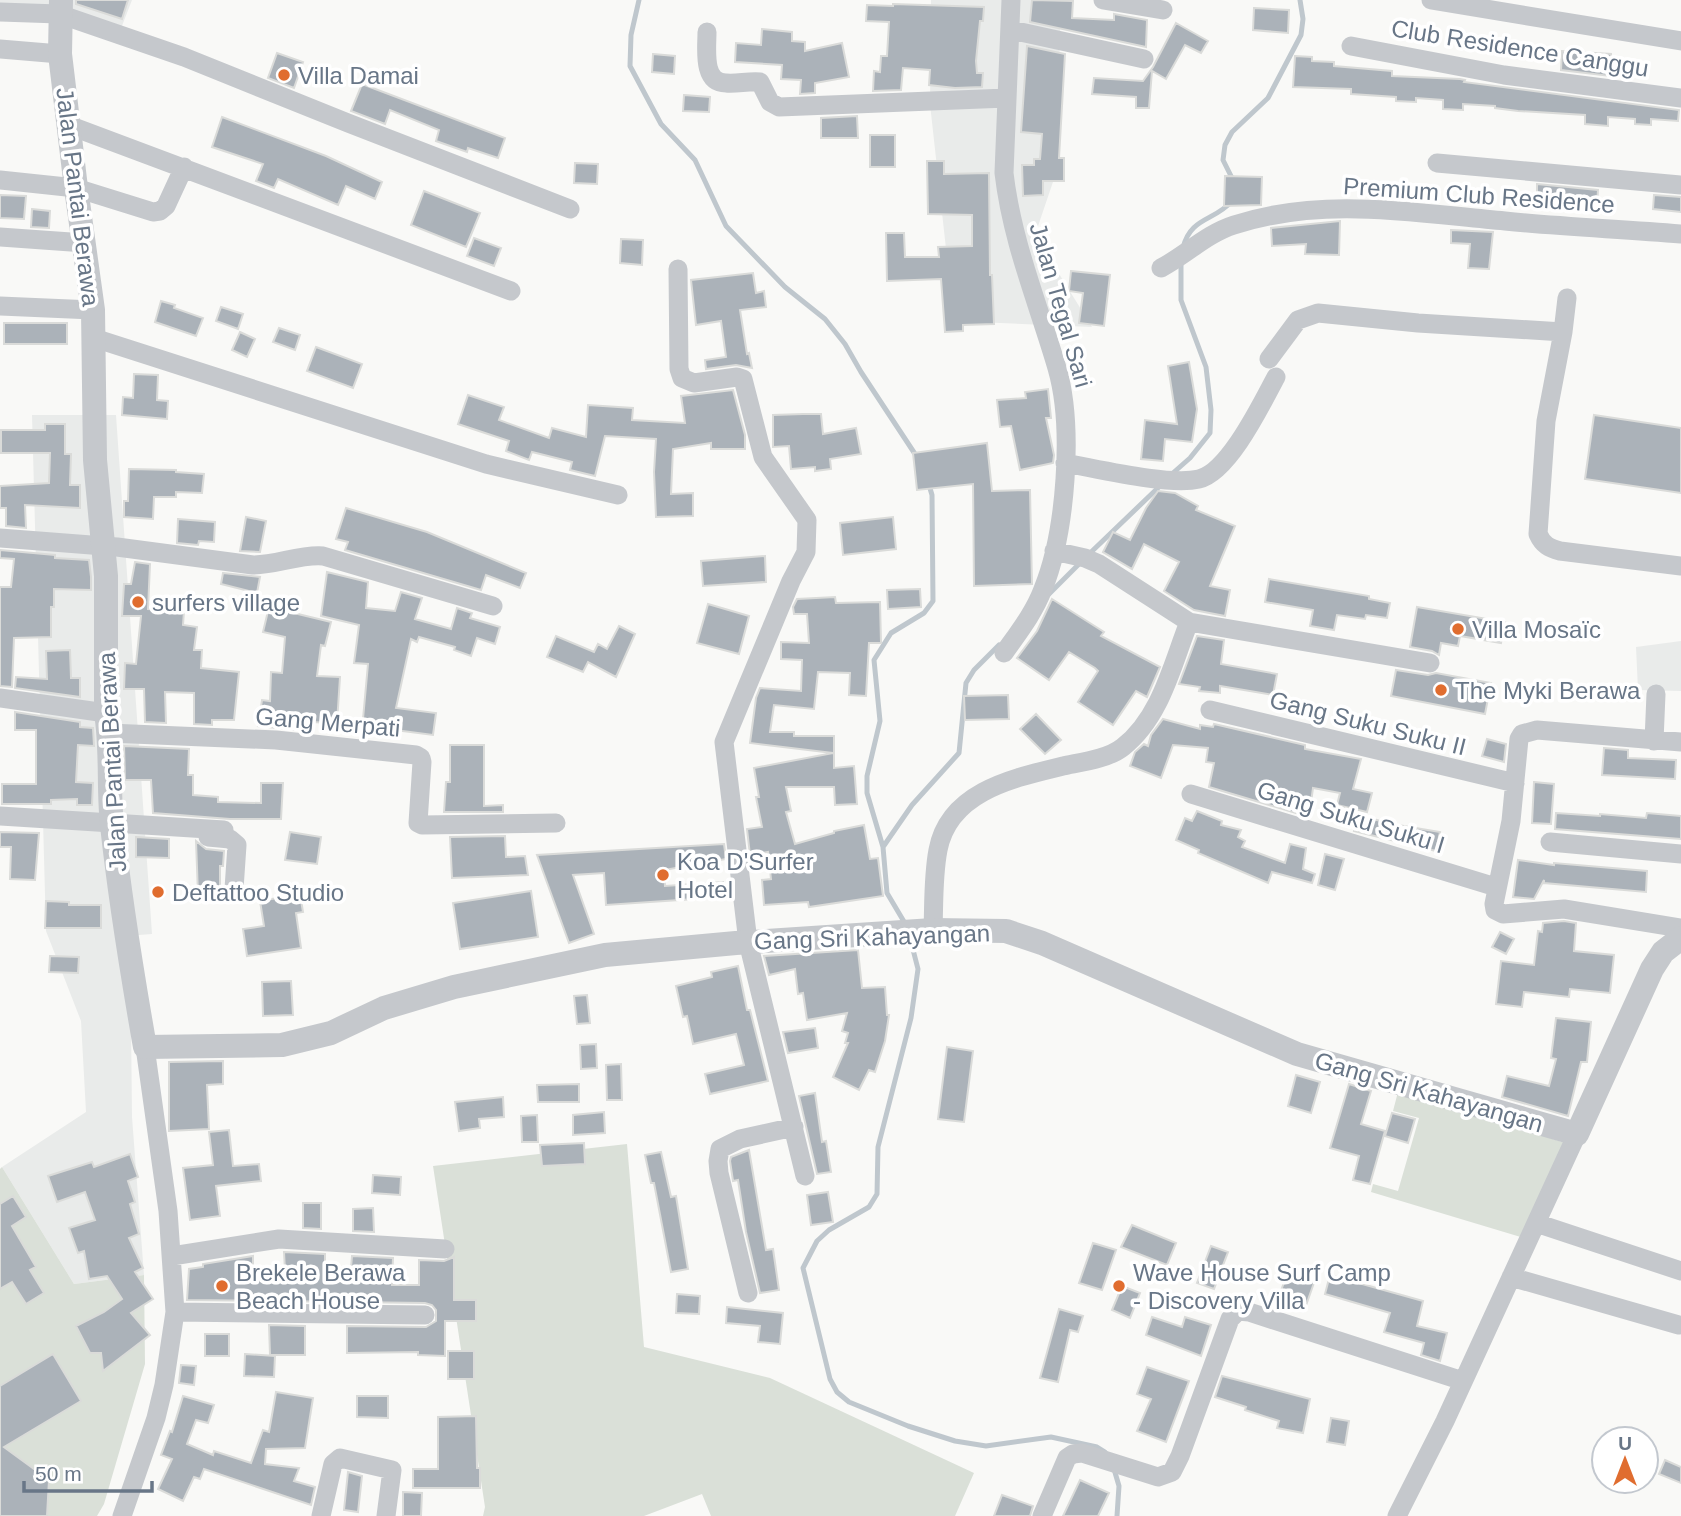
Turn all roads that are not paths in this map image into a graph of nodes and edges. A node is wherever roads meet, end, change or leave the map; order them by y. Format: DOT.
graph roads {
  1 [pos="1011,0"];
  2 [pos="1102,0"];
  3 [pos="1431,0"];
  4 [pos="60,7"];
  5 [pos="1163,10"];
  6 [pos="0,12"];
  7 [pos="1011,30"];
  8 [pos="707,32"];
  9 [pos="1681,41"];
  10 [pos="1351,46"];
  11 [pos="0,49"];
  12 [pos="60,54"];
  13 [pos="1144,60"];
  14 [pos="1681,97"];
  15 [pos="1007,98"];
  16 [pos="68,125"];
  17 [pos="1437,163"];
  18 [pos="184,167"];
  19 [pos="0,180"];
  20 [pos="1681,185"];
  21 [pos="76,188"];
  22 [pos="570,209"];
  23 [pos="1681,234"];
  24 [pos="0,237"];
  25 [pos="85,243"];
  26 [pos="1175,258"];
  27 [pos="678,269"];
  28 [pos="510,291"];
  29 [pos="1567,298"];
  30 [pos="0,306"];
  31 [pos="93,310"];
  32 [pos="1563,331"];
  33 [pos="94,338"];
  34 [pos="1065,463"];
  35 [pos="618,495"];
  36 [pos="0,538"];
  37 [pos="103,546"];
  38 [pos="1054,551"];
  39 [pos="1681,566"];
  40 [pos="493,606"];
  41 [pos="1189,622"];
  42 [pos="1004,653"];
  43 [pos="1430,663"];
  44 [pos="1656,694"];
  45 [pos="0,698"];
  46 [pos="1210,710"];
  47 [pos="107,723"];
  48 [pos="1654,741"];
  49 [pos="1681,742"];
  50 [pos="1515,783"];
  51 [pos="1191,794"];
  52 [pos="0,816"];
  53 [pos="556,822"];
  54 [pos="112,827"];
  55 [pos="224,830"];
  56 [pos="1550,842"];
  57 [pos="1681,854"];
  58 [pos="1496,887"];
  59 [pos="234,889"];
  60 [pos="1681,928"];
  61 [pos="933,930"];
  62 [pos="1681,938"];
  63 [pos="748,942"];
  64 [pos="145,1047"];
  65 [pos="794,1127"];
  66 [pos="1577,1135"];
  67 [pos="805,1176"];
  68 [pos="1536,1223"];
  69 [pos="445,1249"];
  70 [pos="172,1256"];
  71 [pos="1681,1271"];
  72 [pos="1511,1276"];
  73 [pos="748,1293"];
  74 [pos="175,1312"];
  75 [pos="425,1315"];
  76 [pos="1679,1325"];
  77 [pos="1463,1381"];
  78 [pos="124,1515"];
  79 [pos="321,1516"];
  80 [pos="386,1516"];
  81 [pos="1042,1516"];
  82 [pos="1396,1516"];
  1 -- 7 [label="street, Jalan Tegal Sari"];
  2 -- 5 [label="street"];
  3 -- 9 [label="street"];
  4 -- 6 [label="street"];
  4 -- 12 [label="street, Jalan Pantai Berawa"];
  4 -- 22 [label="street"];
  7 -- 13 [label="street"];
  7 -- 15 [label="street, Jalan Tegal Sari"];
  8 -- 15 [label="street"];
  10 -- 14 [label="street, Club Residence Canggu"];
  11 -- 12 [label="street"];
  12 -- 16 [label="street, Jalan Pantai Berawa"];
  15 -- 34 [label="street, Jalan Tegal Sari"];
  16 -- 18 [label="street"];
  16 -- 21 [label="street, Jalan Pantai Berawa"];
  17 -- 20 [label="street"];
  18 -- 21 [label="street"];
  18 -- 28 [label="street"];
  19 -- 21 [label="street"];
  21 -- 25 [label="street, Jalan Pantai Berawa"];
  23 -- 26 [label="street, Premium Club Residence"];
  24 -- 25 [label="street"];
  25 -- 31 [label="street, Jalan Pantai Berawa"];
  27 -- 63 [label="street"];
  29 -- 32 [label="street"];
  30 -- 31 [label="street"];
  31 -- 33 [label="street, Jalan Pantai Berawa"];
  32 -- 34 [label="street"];
  32 -- 39 [label="street"];
  33 -- 35 [label="street"];
  33 -- 37 [label="street, Jalan Pantai Berawa"];
  34 -- 38 [label="street, Jalan Tegal Sari"];
  36 -- 37 [label="street"];
  37 -- 40 [label="street"];
  37 -- 47 [label="street, Jalan Pantai Berawa"];
  38 -- 41 [label="street"];
  38 -- 42 [label="street, Jalan Tegal Sari"];
  41 -- 43 [label="street"];
  41 -- 61 [label="street"];
  44 -- 48 [label="street"];
  45 -- 47 [label="street"];
  46 -- 50 [label="street, Gang Suku Suku II"];
  47 -- 53 [label="street, Gang Merpati"];
  47 -- 54 [label="street, Jalan Pantai Berawa"];
  48 -- 49 [label="street"];
  48 -- 50 [label="street"];
  50 -- 58 [label="street"];
  51 -- 58 [label="street, Gang Suku Suku I"];
  52 -- 54 [label="street"];
  54 -- 55 [label="street"];
  54 -- 59 [label="street"];
  54 -- 64 [label="street, Jalan Pantai Berawa"];
  56 -- 57 [label="street"];
  58 -- 60 [label="street"];
  61 -- 63 [label="street, Gang Sri Kahayangan"];
  61 -- 66 [label="street, Gang Sri Kahayangan"];
  62 -- 66 [label="street"];
  63 -- 64 [label="street, Gang Sri Kahayangan"];
  63 -- 65 [label="street"];
  64 -- 70 [label="street, Jalan Pantai Berawa"];
  65 -- 67 [label="street"];
  65 -- 73 [label="street"];
  66 -- 68 [label="street"];
  68 -- 71 [label="street"];
  68 -- 72 [label="street"];
  69 -- 70 [label="street"];
  70 -- 74 [label="street, Jalan Pantai Berawa"];
  72 -- 76 [label="street"];
  72 -- 77 [label="street"];
  74 -- 75 [label="street"];
  74 -- 78 [label="street, Jalan Pantai Berawa"];
  77 -- 81 [label="street"];
  77 -- 82 [label="street"];
  79 -- 80 [label="street"];
}
